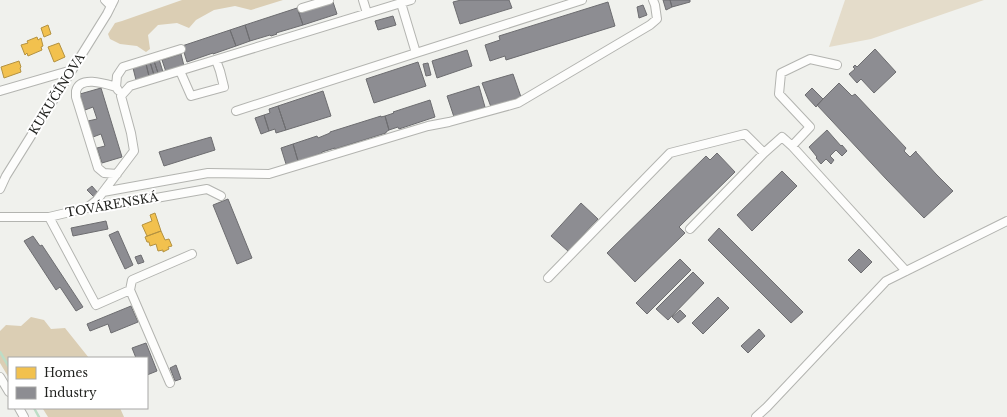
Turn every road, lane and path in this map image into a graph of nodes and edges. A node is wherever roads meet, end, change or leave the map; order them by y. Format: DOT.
graph roads {
  1 [pos="105,0"];
  2 [pos="328,0"];
  3 [pos="363,0"];
  4 [pos="411,0"];
  5 [pos="582,0"];
  6 [pos="653,0"];
  7 [pos="112,3"];
  8 [pos="401,3"];
  9 [pos="302,8"];
  10 [pos="367,13"];
  11 [pos="181,49"];
  12 [pos="416,52"];
  13 [pos="216,60"];
  14 [pos="837,66"];
  15 [pos="72,70"];
  16 [pos="180,71"];
  17 [pos="116,87"];
  18 [pos="0,91"];
  19 [pos="121,96"];
  20 [pos="236,110"];
  21 [pos="792,146"];
  22 [pos="764,153"];
  23 [pos="117,174"];
  24 [pos="0,189"];
  25 [pos="103,192"];
  26 [pos="221,196"];
  27 [pos="87,208"];
  28 [pos="0,217"];
  29 [pos="49,217"];
  30 [pos="1007,221"];
  31 [pos="690,229"];
  32 [pos="192,254"];
  33 [pos="906,271"];
  34 [pos="548,278"];
  35 [pos="130,290"];
  36 [pos="0,377"];
  37 [pos="170,383"];
  38 [pos="8,390"];
  39 [pos="756,417"];
  1 -- 7 [label="street"];
  2 -- 9 [label="street"];
  3 -- 10 [label="street"];
  4 -- 8 [label="street"];
  5 -- 12 [label="street"];
  6 -- 25 [label="street"];
  7 -- 15 [label="street, KUKUČÍNOVA"];
  8 -- 10 [label="street"];
  8 -- 12 [label="street"];
  10 -- 13 [label="street"];
  11 -- 17 [label="street"];
  12 -- 20 [label="street"];
  13 -- 16 [label="street"];
  13 -- 16 [label="street"];
  14 -- 21 [label="street"];
  15 -- 18 [label="street"];
  15 -- 24 [label="street, KUKUČÍNOVA"];
  16 -- 19 [label="street"];
  17 -- 19 [label="street"];
  17 -- 23 [label="street"];
  19 -- 23 [label="street"];
  21 -- 22 [label="street"];
  21 -- 33 [label="street"];
  22 -- 31 [label="street"];
  22 -- 34 [label="street"];
  23 -- 25 [label="street"];
  25 -- 27 [label="street"];
  26 -- 27 [label="street, TOVÁRENSKÁ"];
  27 -- 29 [label="street, TOVÁRENSKÁ"];
  28 -- 29 [label="street, TOVÁRENSKÁ"];
  29 -- 35 [label="street"];
  30 -- 33 [label="street"];
  32 -- 35 [label="street"];
  33 -- 39 [label="street"];
  35 -- 37 [label="street"];
  36 -- 38 [label="street"];
}
